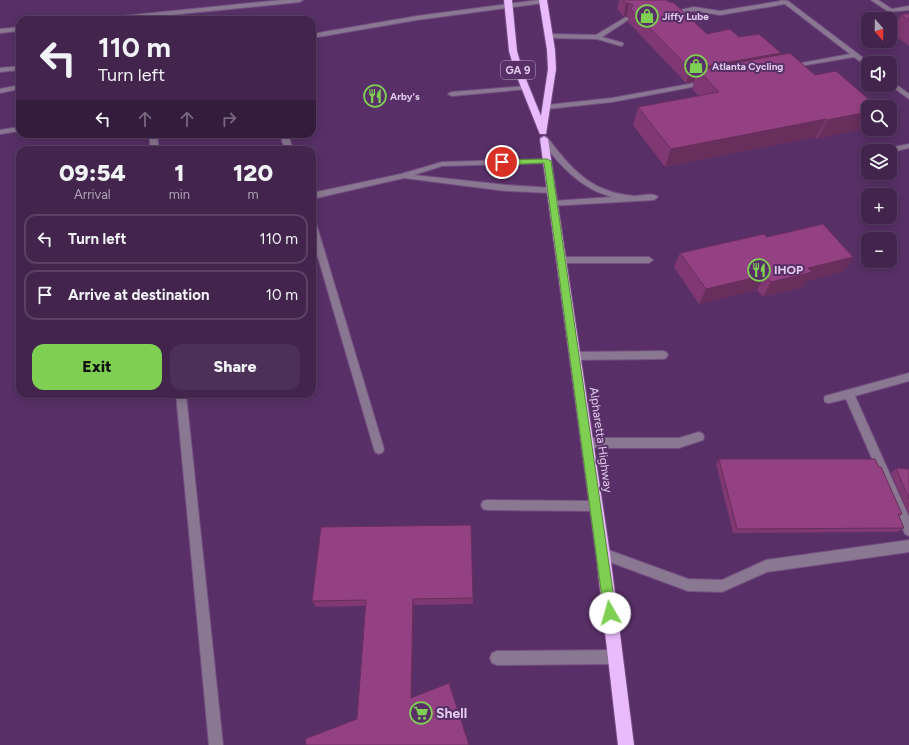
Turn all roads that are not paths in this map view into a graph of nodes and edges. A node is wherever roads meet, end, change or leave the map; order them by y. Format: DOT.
graph roads {
  1 [pos="300,0"];
  2 [pos="544,0"];
  3 [pos="874,0"];
  4 [pos="784,1"];
  5 [pos="508,3"];
  6 [pos="909,8"];
  7 [pos="668,13"];
  8 [pos="142,16"];
  9 [pos="626,19"];
  10 [pos="16,29"];
  11 [pos="0,31"];
  12 [pos="316,35"];
  13 [pos="549,36"];
  14 [pos="597,37"];
  15 [pos="621,44"];
  16 [pos="855,55"];
  17 [pos="861,60"];
  18 [pos="16,68"];
  19 [pos="785,68"];
  20 [pos="0,70"];
  21 [pos="714,82"];
  22 [pos="897,87"];
  23 [pos="16,88"];
  24 [pos="526,88"];
  25 [pos="0,91"];
  26 [pos="452,94"];
  27 [pos="909,96"];
  28 [pos="547,107"];
  29 [pos="16,130"];
  30 [pos="0,132"];
  31 [pos="544,139"];
  32 [pos="909,146"];
  33 [pos="897,149"];
  34 [pos="547,161"];
  35 [pos="403,176"];
  36 [pos="551,190"];
  37 [pos="316,195"];
  38 [pos="654,197"];
  39 [pos="632,198"];
  40 [pos="553,204"];
  41 [pos="316,236"];
  42 [pos="561,260"];
  43 [pos="649,260"];
  44 [pos="663,355"];
  45 [pos="575,356"];
  46 [pos="909,377"];
  47 [pos="849,394"];
  48 [pos="181,398"];
  49 [pos="829,399"];
  50 [pos="699,437"];
  51 [pos="587,443"];
  52 [pos="379,449"];
  53 [pos="487,505"];
  54 [pos="596,506"];
  55 [pos="909,530"];
  56 [pos="909,546"];
  57 [pos="603,554"];
  58 [pos="615,657"];
  59 [pos="497,658"];
  60 [pos="216,745"];
  61 [pos="626,745"];
  1 -- 8 [label="street"];
  2 -- 5 [label="street"];
  2 -- 13 [label="highway, GA 9"];
  3 -- 6 [label="street"];
  4 -- 7 [label="street"];
  4 -- 16 [label="street"];
  5 -- 12 [label="street"];
  5 -- 24 [label="highway, GA 9"];
  9 -- 14 [label="street"];
  10 -- 11 [label="street"];
  13 -- 14 [label="street"];
  13 -- 28 [label="highway, GA 9"];
  14 -- 15 [label="street"];
  16 -- 17 [label="street"];
  16 -- 19 [label="street"];
  18 -- 20 [label="street"];
  21 -- 28 [label="street"];
  22 -- 27 [label="street"];
  23 -- 25 [label="street"];
  24 -- 26 [label="street"];
  24 -- 28 [label="highway, GA 9"];
  29 -- 30 [label="street"];
  31 -- 34 [label="highway, Alpharetta Highway"];
  31 -- 39 [label="street"];
  32 -- 33 [label="street"];
  34 -- 35 [label="street"];
  34 -- 36 [label="highway, Alpharetta Highway"];
  35 -- 36 [label="street"];
  35 -- 37 [label="street"];
  36 -- 40 [label="highway, Alpharetta Highway"];
  38 -- 39 [label="street"];
  39 -- 40 [label="street"];
  40 -- 42 [label="highway, Alpharetta Highway"];
  41 -- 52 [label="street"];
  42 -- 43 [label="street"];
  42 -- 45 [label="highway, Alpharetta Highway"];
  44 -- 45 [label="street"];
  45 -- 51 [label="highway, Alpharetta Highway"];
  46 -- 47 [label="street"];
  47 -- 49 [label="street"];
  47 -- 55 [label="street"];
  48 -- 60 [label="street"];
  50 -- 51 [label="street"];
  51 -- 54 [label="highway, Alpharetta Highway"];
  53 -- 54 [label="street"];
  54 -- 57 [label="highway, Alpharetta Highway"];
  56 -- 57 [label="street"];
  57 -- 58 [label="highway, Alpharetta Highway"];
  58 -- 59 [label="street"];
  58 -- 61 [label="highway, Alpharetta Highway"];
}
